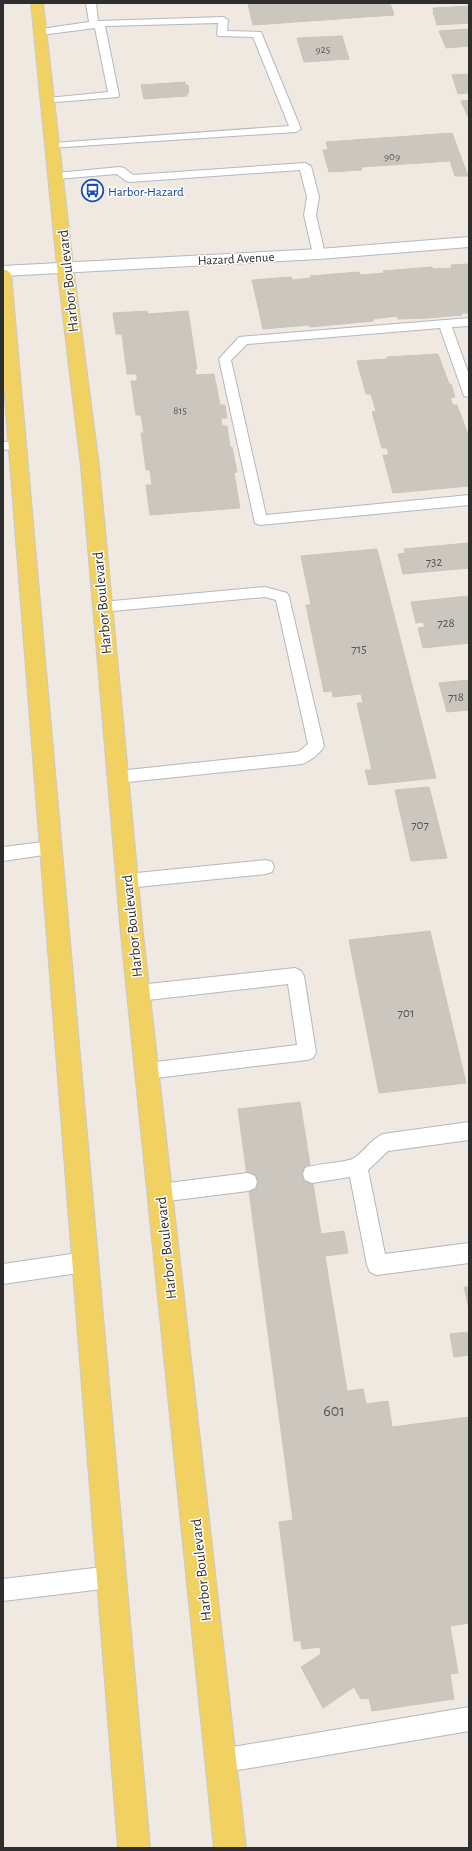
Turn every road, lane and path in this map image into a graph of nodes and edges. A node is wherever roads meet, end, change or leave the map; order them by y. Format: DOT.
graph roads {
  1 [pos="37,3"];
  2 [pos="91,3"];
  3 [pos="97,24"];
  4 [pos="41,32"];
  5 [pos="48,101"];
  6 [pos="53,146"];
  7 [pos="56,176"];
  8 [pos="469,242"];
  9 [pos="319,254"];
  10 [pos="65,266"];
  11 [pos="3,272"];
  12 [pos="469,322"];
  13 [pos="444,324"];
  14 [pos="6,350"];
  15 [pos="469,393"];
  16 [pos="10,445"];
  17 [pos="469,500"];
  18 [pos="102,607"];
  19 [pos="118,777"];
  20 [pos="51,848"];
  21 [pos="3,854"];
  22 [pos="266,867"];
  23 [pos="127,881"];
  24 [pos="139,993"];
  25 [pos="147,1071"];
  26 [pos="469,1131"];
  27 [pos="358,1167"];
  28 [pos="312,1174"];
  29 [pos="248,1182"];
  30 [pos="160,1193"];
  31 [pos="469,1253"];
  32 [pos="85,1262"];
  33 [pos="3,1274"];
  34 [pos="111,1577"];
  35 [pos="3,1590"];
  36 [pos="469,1719"];
  37 [pos="221,1761"];
  38 [pos="134,1848"];
  39 [pos="230,1848"];
  1 -- 4 [label="main road, Harbor Boulevard"];
  2 -- 3 [label="lane"];
  3 -- 4 [label="lane"];
  3 -- 5 [label="lane"];
  3 -- 6 [label="lane"];
  4 -- 5 [label="main road, Harbor Boulevard"];
  5 -- 6 [label="main road, Harbor Boulevard"];
  6 -- 7 [label="main road, Harbor Boulevard"];
  7 -- 9 [label="lane"];
  7 -- 10 [label="main road, Harbor Boulevard"];
  8 -- 9 [label="street, Hazard Avenue"];
  9 -- 10 [label="street, Hazard Avenue"];
  10 -- 11 [label="street, Hazard Avenue"];
  10 -- 18 [label="main road, Harbor Boulevard"];
  11 -- 14 [label="main road"];
  12 -- 13 [label="lane"];
  13 -- 15 [label="lane"];
  13 -- 17 [label="lane"];
  14 -- 16 [label="main road"];
  16 -- 20 [label="main road"];
  18 -- 19 [label="main road, Harbor Boulevard"];
  18 -- 19 [label="lane"];
  19 -- 23 [label="main road, Harbor Boulevard"];
  20 -- 21 [label="lane"];
  20 -- 32 [label="main road"];
  22 -- 23 [label="lane"];
  23 -- 24 [label="main road, Harbor Boulevard"];
  24 -- 25 [label="main road, Harbor Boulevard"];
  24 -- 25 [label="lane"];
  25 -- 30 [label="main road, Harbor Boulevard"];
  26 -- 27 [label="lane"];
  27 -- 28 [label="lane"];
  27 -- 31 [label="lane"];
  29 -- 30 [label="lane"];
  30 -- 37 [label="main road, Harbor Boulevard"];
  32 -- 33 [label="lane"];
  32 -- 34 [label="main road"];
  34 -- 35 [label="lane"];
  34 -- 38 [label="main road"];
  36 -- 37 [label="lane"];
  37 -- 39 [label="main road, Harbor Boulevard"];
}
